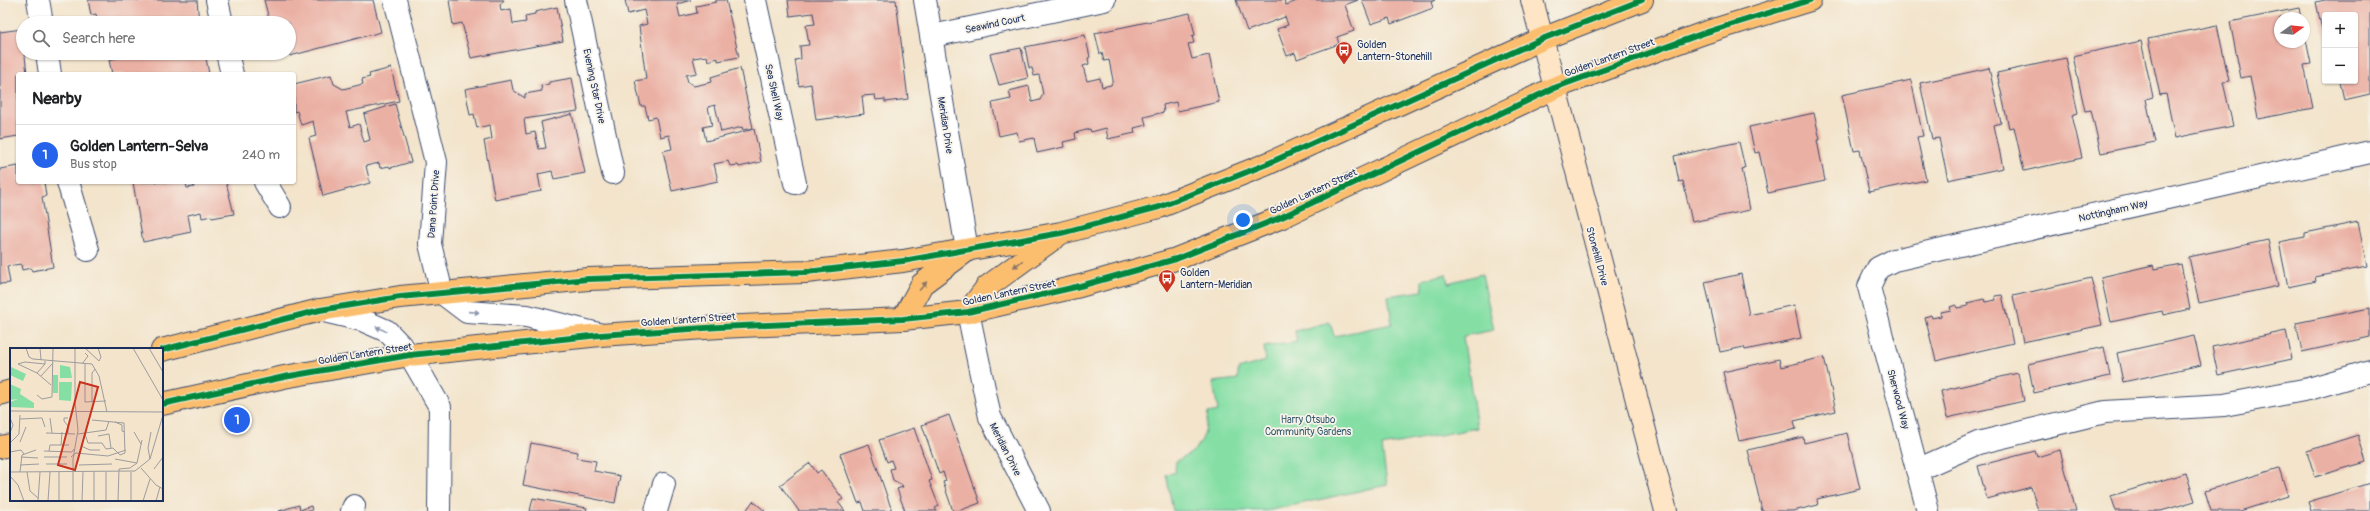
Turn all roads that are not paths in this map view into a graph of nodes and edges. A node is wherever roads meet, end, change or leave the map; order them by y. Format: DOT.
graph roads {
  1 [pos="38,0"];
  2 [pos="217,0"];
  3 [pos="395,0"];
  4 [pos="576,0"];
  5 [pos="756,0"];
  6 [pos="925,0"];
  7 [pos="1104,0"];
  8 [pos="1532,0"];
  9 [pos="1642,0"];
  10 [pos="1810,0"];
  11 [pos="41,16"];
  12 [pos="220,16"];
  13 [pos="932,36"];
  14 [pos="1542,39"];
  15 [pos="48,60"];
  16 [pos="229,60"];
  17 [pos="50,72"];
  18 [pos="232,72"];
  19 [pos="1554,88"];
  20 [pos="2370,152"];
  21 [pos="613,173"];
  22 [pos="794,183"];
  23 [pos="69,184"];
  24 [pos="265,184"];
  25 [pos="280,207"];
  26 [pos="1061,233"];
  27 [pos="88,250"];
  28 [pos="967,250"];
  29 [pos="1869,287"];
  30 [pos="442,293"];
  31 [pos="320,310"];
  32 [pos="968,312"];
  33 [pos="903,319"];
  34 [pos="600,335"];
  35 [pos="163,350"];
  36 [pos="410,355"];
  37 [pos="2370,371"];
  38 [pos="10,391"];
  39 [pos="0,394"];
  40 [pos="163,404"];
  41 [pos="10,445"];
  42 [pos="0,447"];
  43 [pos="1917,470"];
  44 [pos="664,484"];
  45 [pos="1030,508"];
  46 [pos="439,511"];
  47 [pos="656,511"];
  48 [pos="1666,511"];
  49 [pos="1928,511"];
  1 -- 11 [label="street"];
  2 -- 12 [label="street"];
  3 -- 30 [label="street, Dana Point Drive"];
  4 -- 21 [label="street, Evening Star Drive"];
  5 -- 22 [label="street, Sea Shell Way"];
  6 -- 13 [label="street, Meridian Drive"];
  7 -- 13 [label="street, Seawind Court"];
  8 -- 14 [label="main road, Stonehill Drive"];
  9 -- 14 [label="main road"];
  10 -- 19 [label="main road, Golden Lantern Street"];
  13 -- 28 [label="street, Meridian Drive"];
  14 -- 19 [label="main road, Stonehill Drive"];
  14 -- 26 [label="main road"];
  15 -- 17 [label="street"];
  16 -- 18 [label="street"];
  19 -- 32 [label="main road, Golden Lantern Street"];
  19 -- 48 [label="main road, Stonehill Drive"];
  20 -- 29 [label="street, Nottingham Way"];
  23 -- 27 [label="street"];
  24 -- 25 [label="street"];
  26 -- 28 [label="main road"];
  26 -- 32 [label="main road, one-way"];
  28 -- 30 [label="main road"];
  33 -- 28 [label="main road, one-way"];
  29 -- 43 [label="street, Sherwood Way"];
  30 -- 31 [label="main road"];
  30 -- 34 [label="street, one-way"];
  31 -- 35 [label="main road"];
  36 -- 31 [label="street, one-way"];
  32 -- 33 [label="main road, Golden Lantern Street"];
  32 -- 45 [label="street, Meridian Drive"];
  33 -- 34 [label="main road, Golden Lantern Street"];
  34 -- 36 [label="main road, Golden Lantern Street"];
  36 -- 40 [label="main road, Golden Lantern Street"];
  36 -- 46 [label="street"];
  37 -- 43 [label="street"];
  38 -- 39 [label="main road"];
  41 -- 42 [label="main road"];
  43 -- 49 [label="street, Sherwood Way"];
  44 -- 47 [label="street"];
}
